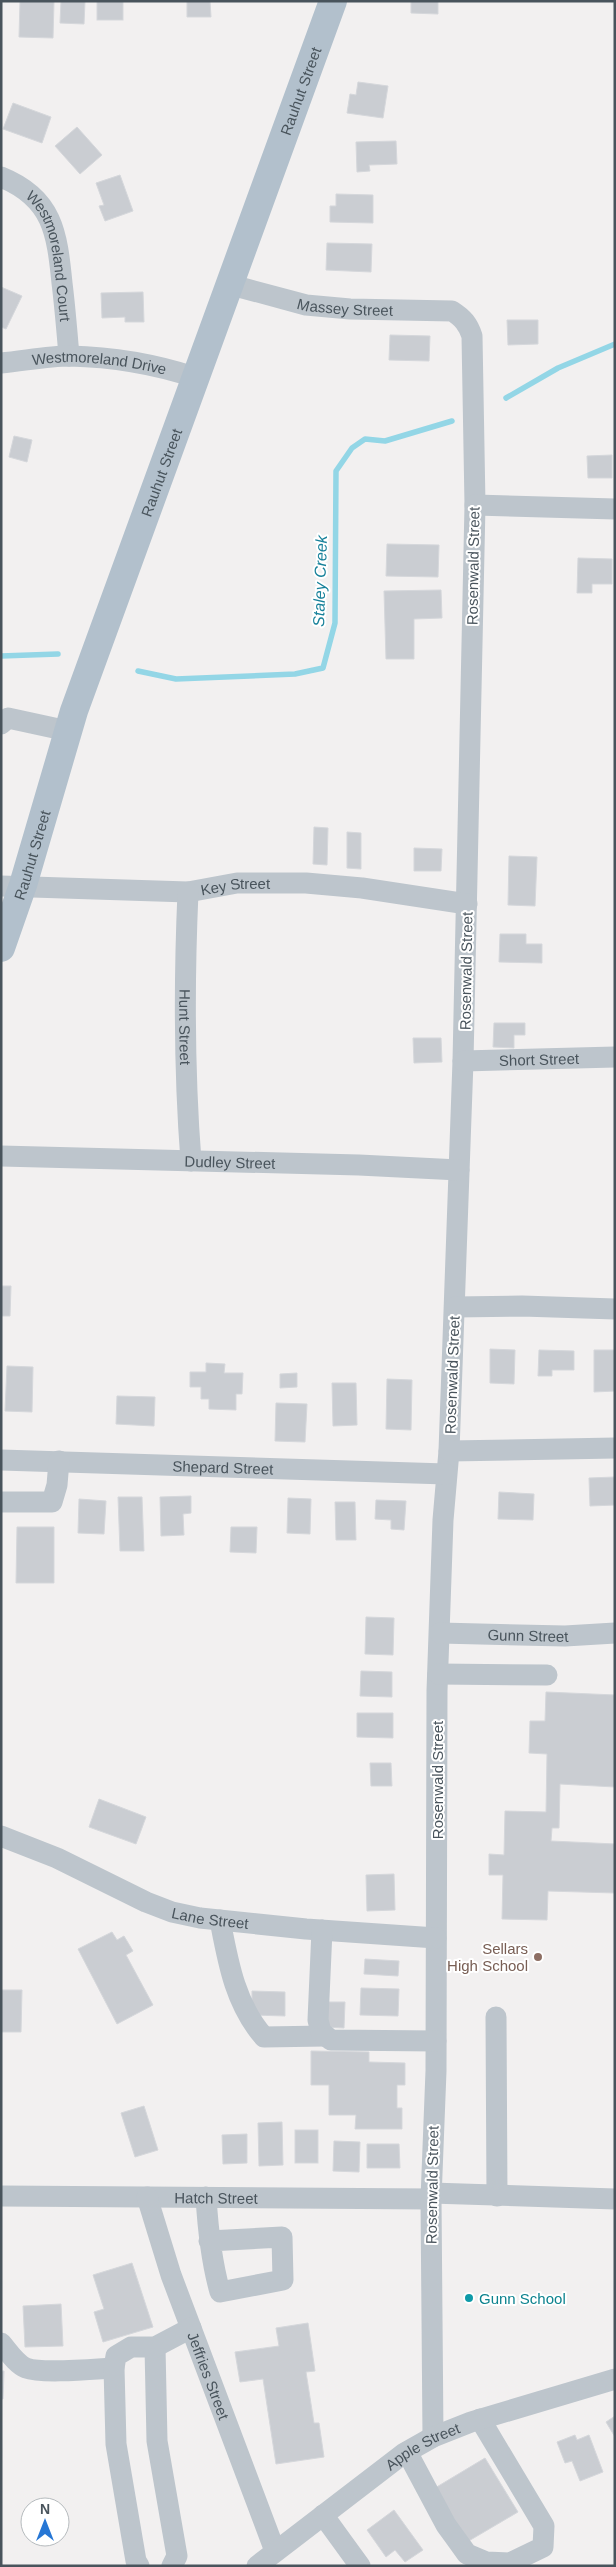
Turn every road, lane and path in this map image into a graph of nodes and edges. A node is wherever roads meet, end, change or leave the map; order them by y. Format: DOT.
graph roads {
  1 [pos="333,1"];
  2 [pos="1,177"];
  3 [pos="228,284"];
  4 [pos="462,317"];
  5 [pos="69,356"];
  6 [pos="1,363"];
  7 [pos="194,377"];
  8 [pos="475,505"];
  9 [pos="615,509"];
  10 [pos="1,724"];
  11 [pos="68,732"];
  12 [pos="12,885"];
  13 [pos="188,892"];
  14 [pos="467,904"];
  15 [pos="1,948"];
  16 [pos="615,1057"];
  17 [pos="463,1060"];
  18 [pos="1,1156"];
  19 [pos="191,1161"];
  20 [pos="459,1170"];
  21 [pos="455,1307"];
  22 [pos="615,1310"];
  23 [pos="615,1448"];
  24 [pos="449,1451"];
  25 [pos="1,1460"];
  26 [pos="59,1461"];
  27 [pos="446,1474"];
  28 [pos="1,1502"];
  29 [pos="440,1633"];
  30 [pos="615,1633"];
  31 [pos="438,1674"];
  32 [pos="548,1675"];
  33 [pos="1,1836"];
  34 [pos="220,1920"];
  35 [pos="322,1930"];
  36 [pos="436,1938"];
  37 [pos="496,2017"];
  38 [pos="325,2036"];
  39 [pos="436,2041"];
  40 [pos="1,2196"];
  41 [pos="431,2196"];
  42 [pos="497,2196"];
  43 [pos="147,2197"];
  44 [pos="206,2197"];
  45 [pos="615,2198"];
  46 [pos="208,2241"];
  47 [pos="191,2328"];
  48 [pos="1,2343"];
  49 [pos="155,2347"];
  50 [pos="114,2368"];
  51 [pos="615,2379"];
  52 [pos="480,2419"];
  53 [pos="433,2437"];
  54 [pos="407,2452"];
  55 [pos="323,2515"];
  56 [pos="275,2551"];
  57 [pos="139,2566"];
  58 [pos="172,2566"];
  59 [pos="257,2566"];
  60 [pos="360,2566"];
  1 -- 3 [label="main road, Rauhut Street"];
  2 -- 5 [label="street, Westmoreland Court"];
  3 -- 4 [label="street, Massey Street"];
  3 -- 7 [label="main road, Rauhut Street"];
  4 -- 8 [label="street, Rosenwald Street"];
  5 -- 6 [label="street, Westmoreland Drive"];
  5 -- 7 [label="street, Westmoreland Drive"];
  7 -- 11 [label="main road, Rauhut Street"];
  8 -- 9 [label="street"];
  8 -- 14 [label="street, Rosenwald Street"];
  10 -- 11 [label="street"];
  11 -- 12 [label="main road, Rauhut Street"];
  12 -- 13 [label="street, Key Street"];
  12 -- 15 [label="main road, Rauhut Street"];
  13 -- 14 [label="street, Key Street"];
  13 -- 19 [label="street, Hunt Street"];
  14 -- 17 [label="street, Rosenwald Street"];
  16 -- 17 [label="street, Short Street"];
  17 -- 20 [label="street, Rosenwald Street"];
  18 -- 19 [label="street, Dudley Street"];
  19 -- 20 [label="street, Dudley Street"];
  20 -- 21 [label="street, Rosenwald Street"];
  21 -- 22 [label="street"];
  21 -- 24 [label="street, Rosenwald Street"];
  23 -- 24 [label="street"];
  24 -- 27 [label="street, Rosenwald Street"];
  25 -- 26 [label="street, Shepard Street"];
  26 -- 27 [label="street, Shepard Street"];
  26 -- 28 [label="street"];
  27 -- 29 [label="street, Rosenwald Street"];
  29 -- 30 [label="street, Gunn Street"];
  29 -- 31 [label="street, Rosenwald Street"];
  31 -- 32 [label="street"];
  31 -- 36 [label="street, Rosenwald Street"];
  33 -- 34 [label="street, Lane Street"];
  34 -- 35 [label="street, Lane Street"];
  34 -- 38 [label="street"];
  35 -- 36 [label="street, Lane Street"];
  35 -- 38 [label="street"];
  36 -- 39 [label="street, Rosenwald Street"];
  37 -- 42 [label="street"];
  38 -- 39 [label="street"];
  39 -- 41 [label="street, Rosenwald Street"];
  40 -- 43 [label="street, Hatch Street"];
  41 -- 42 [label="street, Hatch Street"];
  41 -- 44 [label="street, Hatch Street"];
  41 -- 53 [label="street, Rosenwald Street"];
  42 -- 45 [label="street, Hatch Street"];
  43 -- 44 [label="street, Hatch Street"];
  43 -- 47 [label="street, Jeffries Street"];
  44 -- 46 [label="street"];
  47 -- 49 [label="street"];
  47 -- 56 [label="street, Jeffries Street"];
  48 -- 50 [label="street"];
  49 -- 50 [label="street"];
  49 -- 58 [label="street"];
  50 -- 57 [label="street"];
  51 -- 52 [label="street, Apple Street"];
  52 -- 53 [label="street, Apple Street"];
  52 -- 54 [label="street"];
  53 -- 54 [label="street, Apple Street"];
  54 -- 55 [label="street, Apple Street"];
  55 -- 56 [label="street, Apple Street"];
  55 -- 60 [label="street"];
  56 -- 59 [label="street, Apple Street"];
}
